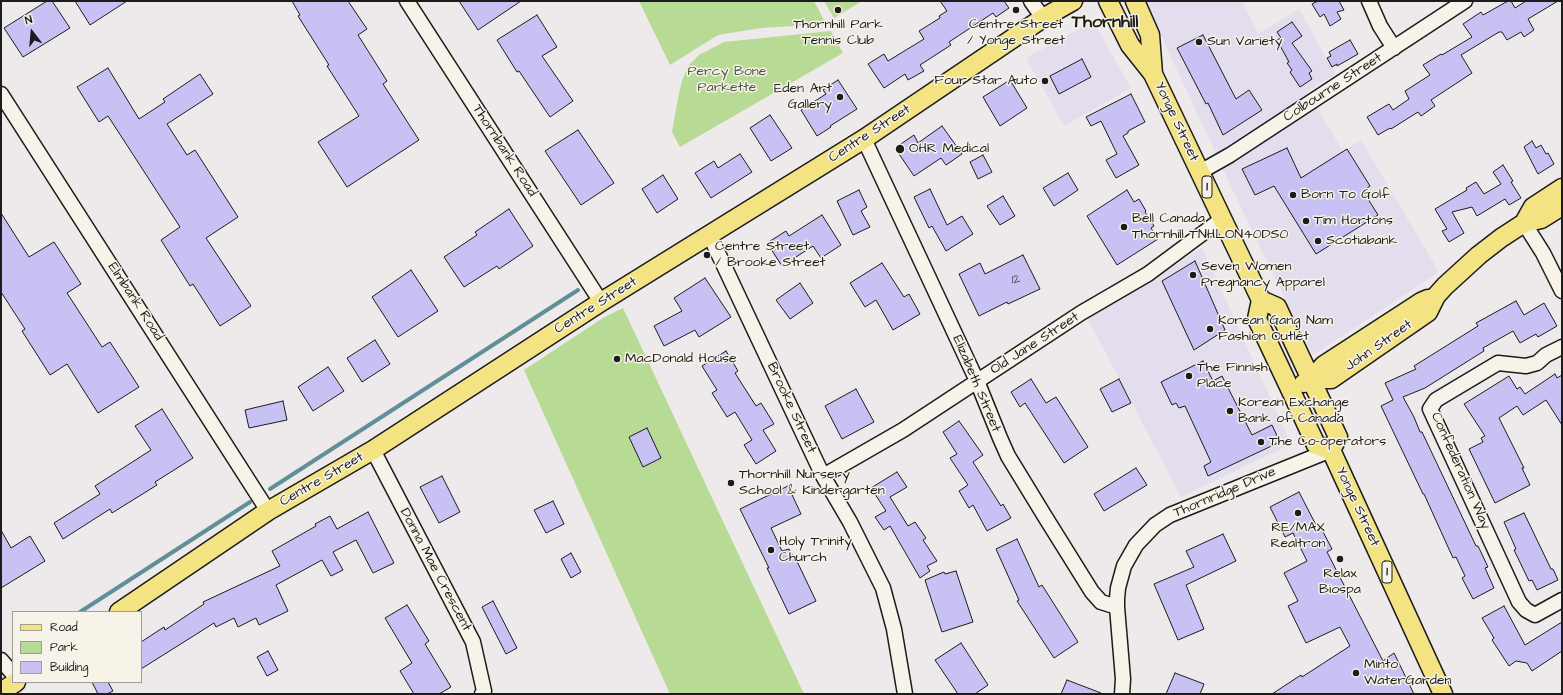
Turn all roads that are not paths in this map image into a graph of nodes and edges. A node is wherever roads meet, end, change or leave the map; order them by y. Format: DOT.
graph roads {
  1 [pos="407,1"];
  2 [pos="1031,1"];
  3 [pos="1073,1"];
  4 [pos="1108,1"];
  5 [pos="1134,1"];
  6 [pos="1369,1"];
  7 [pos="1465,1"];
  8 [pos="1043,18"];
  9 [pos="1394,48"];
  10 [pos="1153,74"];
  11 [pos="1,94"];
  12 [pos="864,139"];
  13 [pos="1200,172"];
  14 [pos="1562,188"];
  15 [pos="1562,206"];
  16 [pos="1222,219"];
  17 [pos="1524,223"];
  18 [pos="710,236"];
  19 [pos="1562,291"];
  20 [pos="1261,300"];
  21 [pos="601,302"];
  22 [pos="1562,347"];
  23 [pos="1311,379"];
  24 [pos="977,381"];
  25 [pos="1291,391"];
  26 [pos="373,450"];
  27 [pos="1331,450"];
  28 [pos="823,476"];
  29 [pos="268,511"];
  30 [pos="1562,600"];
  31 [pos="1117,607"];
  32 [pos="120,611"];
  33 [pos="1,660"];
  34 [pos="12,673"];
  35 [pos="14,683"];
  36 [pos="1,692"];
  37 [pos="482,694"];
  38 [pos="905,694"];
  39 [pos="1122,694"];
  40 [pos="1443,694"];
  1 -- 21 [label="street, Thornbank Road"];
  2 -- 8 [label="street"];
  3 -- 8 [label="main road, Centre Street"];
  4 -- 10 [label="main road, Yonge Street / 1"];
  5 -- 10 [label="main road, Yonge Street / 1"];
  6 -- 9 [label="street"];
  7 -- 9 [label="street, Colbourne Street"];
  8 -- 12 [label="main road, Centre Street"];
  9 -- 13 [label="street, Colbourne Street"];
  10 -- 13 [label="main road, Yonge Street / 1"];
  11 -- 29 [label="street, Elmbank Road"];
  12 -- 18 [label="main road, Centre Street"];
  12 -- 24 [label="street, Elizabeth Street"];
  13 -- 16 [label="main road, Yonge Street / 1"];
  14 -- 17 [label="main road, John Street"];
  15 -- 17 [label="main road, John Street"];
  16 -- 20 [label="main road, Yonge Street / 1"];
  16 -- 24 [label="street, Old Jane Street"];
  17 -- 19 [label="street"];
  17 -- 23 [label="main road, John Street"];
  18 -- 21 [label="main road, Centre Street"];
  18 -- 28 [label="street, Brooke Street"];
  20 -- 23 [label="main road, Yonge Street"];
  20 -- 25 [label="main road, Yonge Street"];
  21 -- 26 [label="main road, Centre Street"];
  22 -- 30 [label="street, Confederation Way"];
  23 -- 25 [label="main road"];
  23 -- 27 [label="main road, Yonge Street"];
  24 -- 28 [label="street, Old Jane Street"];
  24 -- 31 [label="street, Elizabeth Street"];
  25 -- 27 [label="main road, Yonge Street"];
  26 -- 29 [label="main road, Centre Street"];
  26 -- 37 [label="street, Donna Mae Crescent"];
  27 -- 31 [label="street, Thornridge Drive"];
  27 -- 40 [label="main road, Yonge Street / 1"];
  28 -- 38 [label="street, Brooke Street"];
  29 -- 32 [label="main road, Centre Street"];
  31 -- 39 [label="street, Thornridge Drive"];
  33 -- 34 [label="street"];
  35 -- 36 [label="main road"];
}
